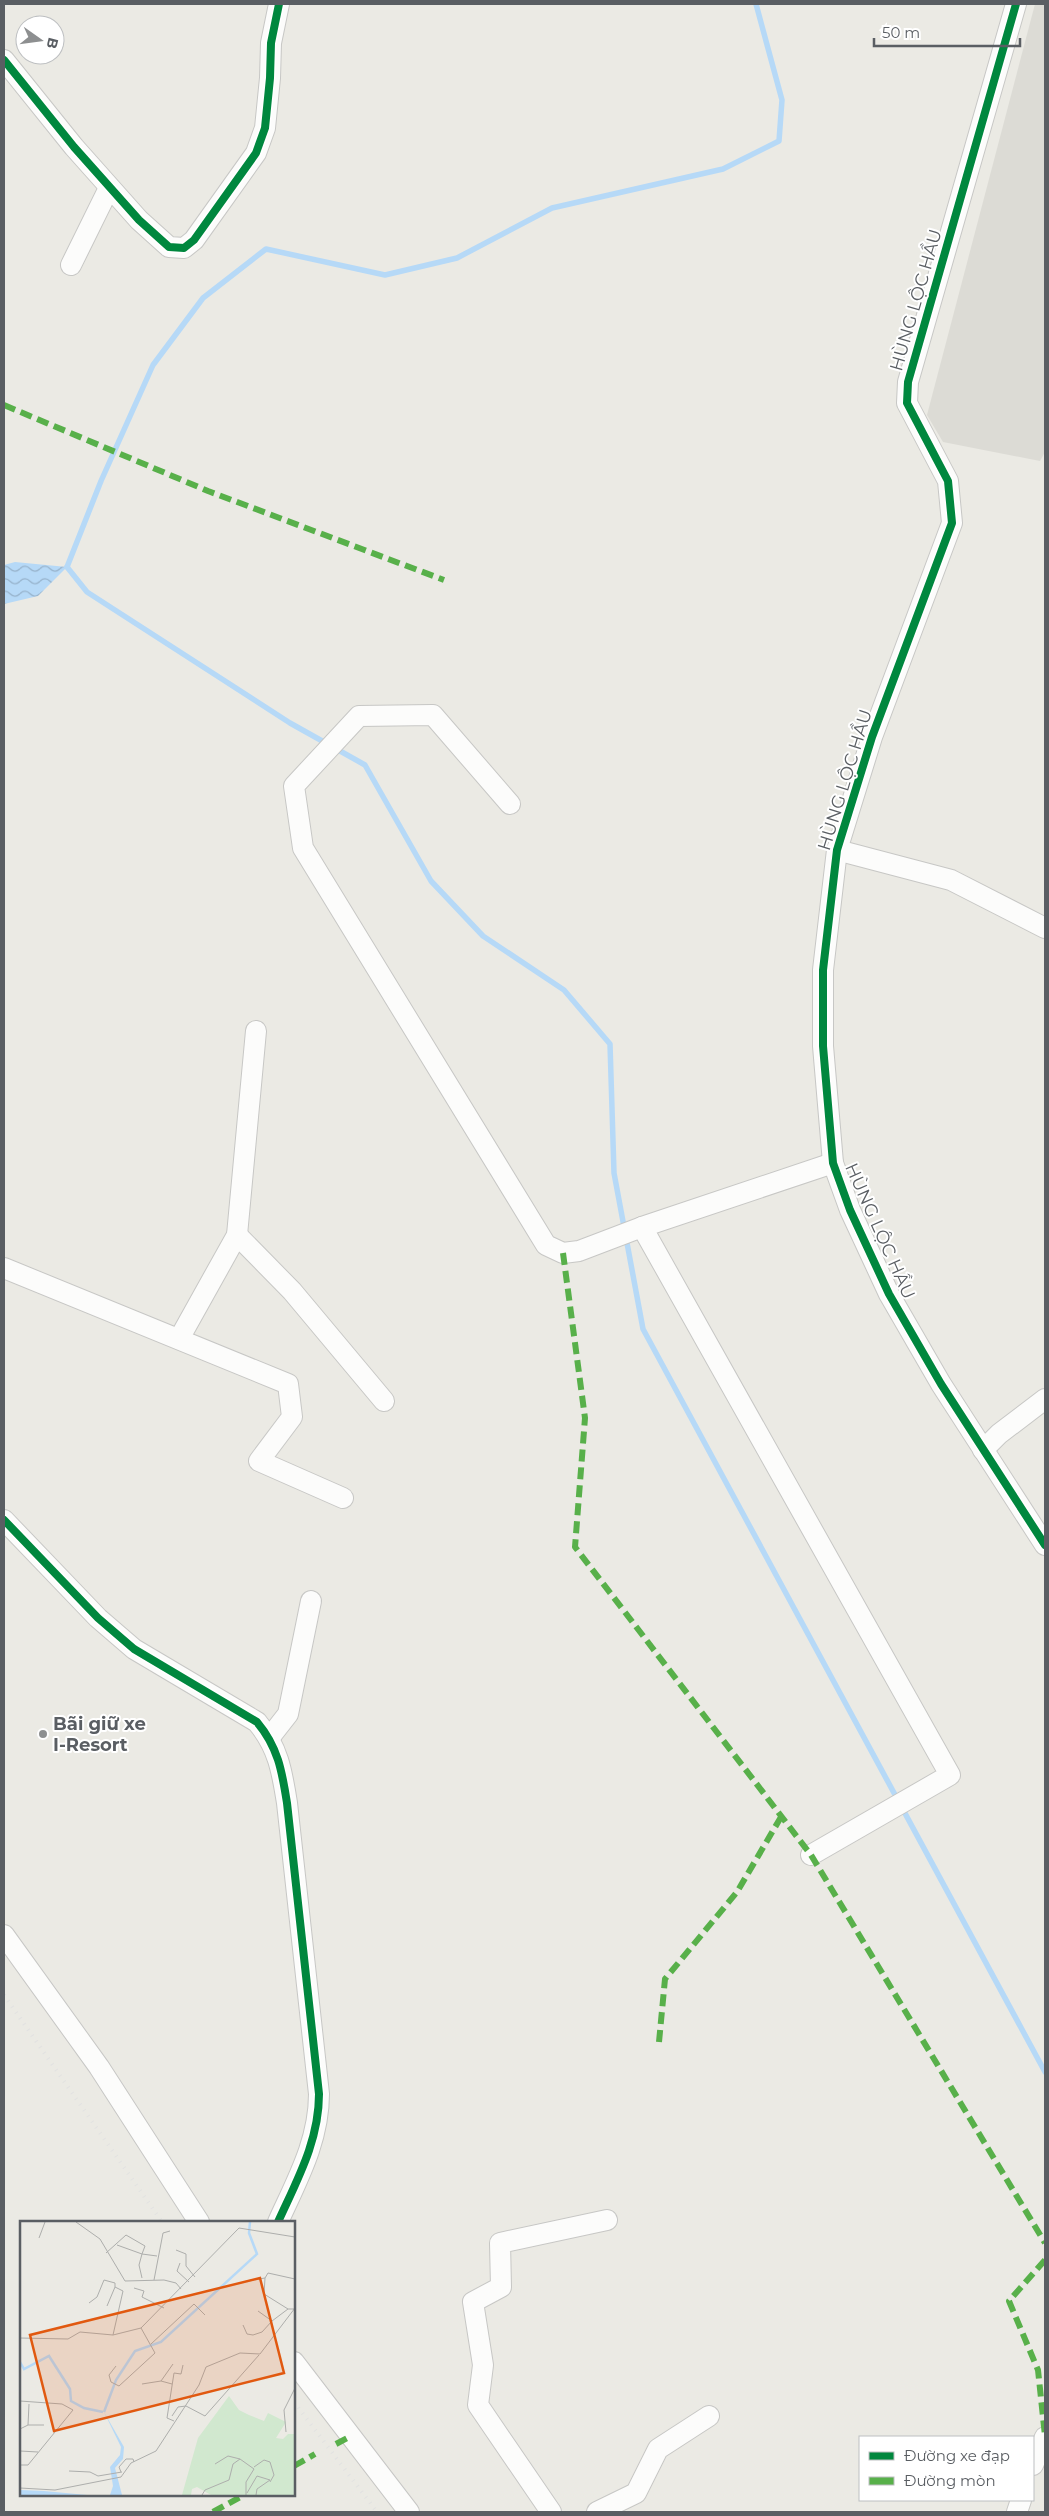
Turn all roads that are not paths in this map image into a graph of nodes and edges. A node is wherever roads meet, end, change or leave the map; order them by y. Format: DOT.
graph roads {
  1 [pos="279,4"];
  2 [pos="1016,4"];
  3 [pos="4,60"];
  4 [pos="109,188"];
  5 [pos="71,265"];
  6 [pos="510,804"];
  7 [pos="837,850"];
  8 [pos="1045,928"];
  9 [pos="256,1031"];
  10 [pos="833,1163"];
  11 [pos="642,1227"];
  12 [pos="237,1235"];
  13 [pos="4,1268"];
  14 [pos="179,1339"];
  15 [pos="1045,1399"];
  16 [pos="384,1401"];
  17 [pos="983,1450"];
  18 [pos="343,1498"];
  19 [pos="4,1520"];
  20 [pos="1045,1545"];
  21 [pos="311,1601"];
  22 [pos="270,1737"];
  23 [pos="810,1856"];
  24 [pos="4,1935"];
  25 [pos="607,2220"];
  26 [pos="198,2221"];
  27 [pos="278,2221"];
  28 [pos="295,2363"];
  29 [pos="709,2416"];
  30 [pos="1045,2437"];
  31 [pos="1034,2463"];
  32 [pos="409,2512"];
  33 [pos="551,2512"];
  34 [pos="597,2512"];
  1 -- 4 [label="street"];
  2 -- 7 [label="street, HÙNG LỘC HẦU"];
  3 -- 4 [label="street"];
  4 -- 5 [label="street"];
  6 -- 11 [label="street"];
  7 -- 8 [label="street"];
  7 -- 10 [label="street, HÙNG LỘC HẦU"];
  9 -- 12 [label="street"];
  10 -- 11 [label="street"];
  10 -- 17 [label="street, HÙNG LỘC HẦU"];
  11 -- 23 [label="street"];
  12 -- 14 [label="street"];
  12 -- 16 [label="street"];
  13 -- 14 [label="street"];
  14 -- 18 [label="street"];
  15 -- 17 [label="street"];
  17 -- 20 [label="street, HÙNG LỘC HẦU"];
  19 -- 22 [label="street"];
  21 -- 22 [label="street"];
  22 -- 27 [label="street"];
  24 -- 26 [label="street"];
  25 -- 33 [label="street"];
  28 -- 32 [label="street"];
  29 -- 34 [label="street"];
  30 -- 31 [label="street"];
}
